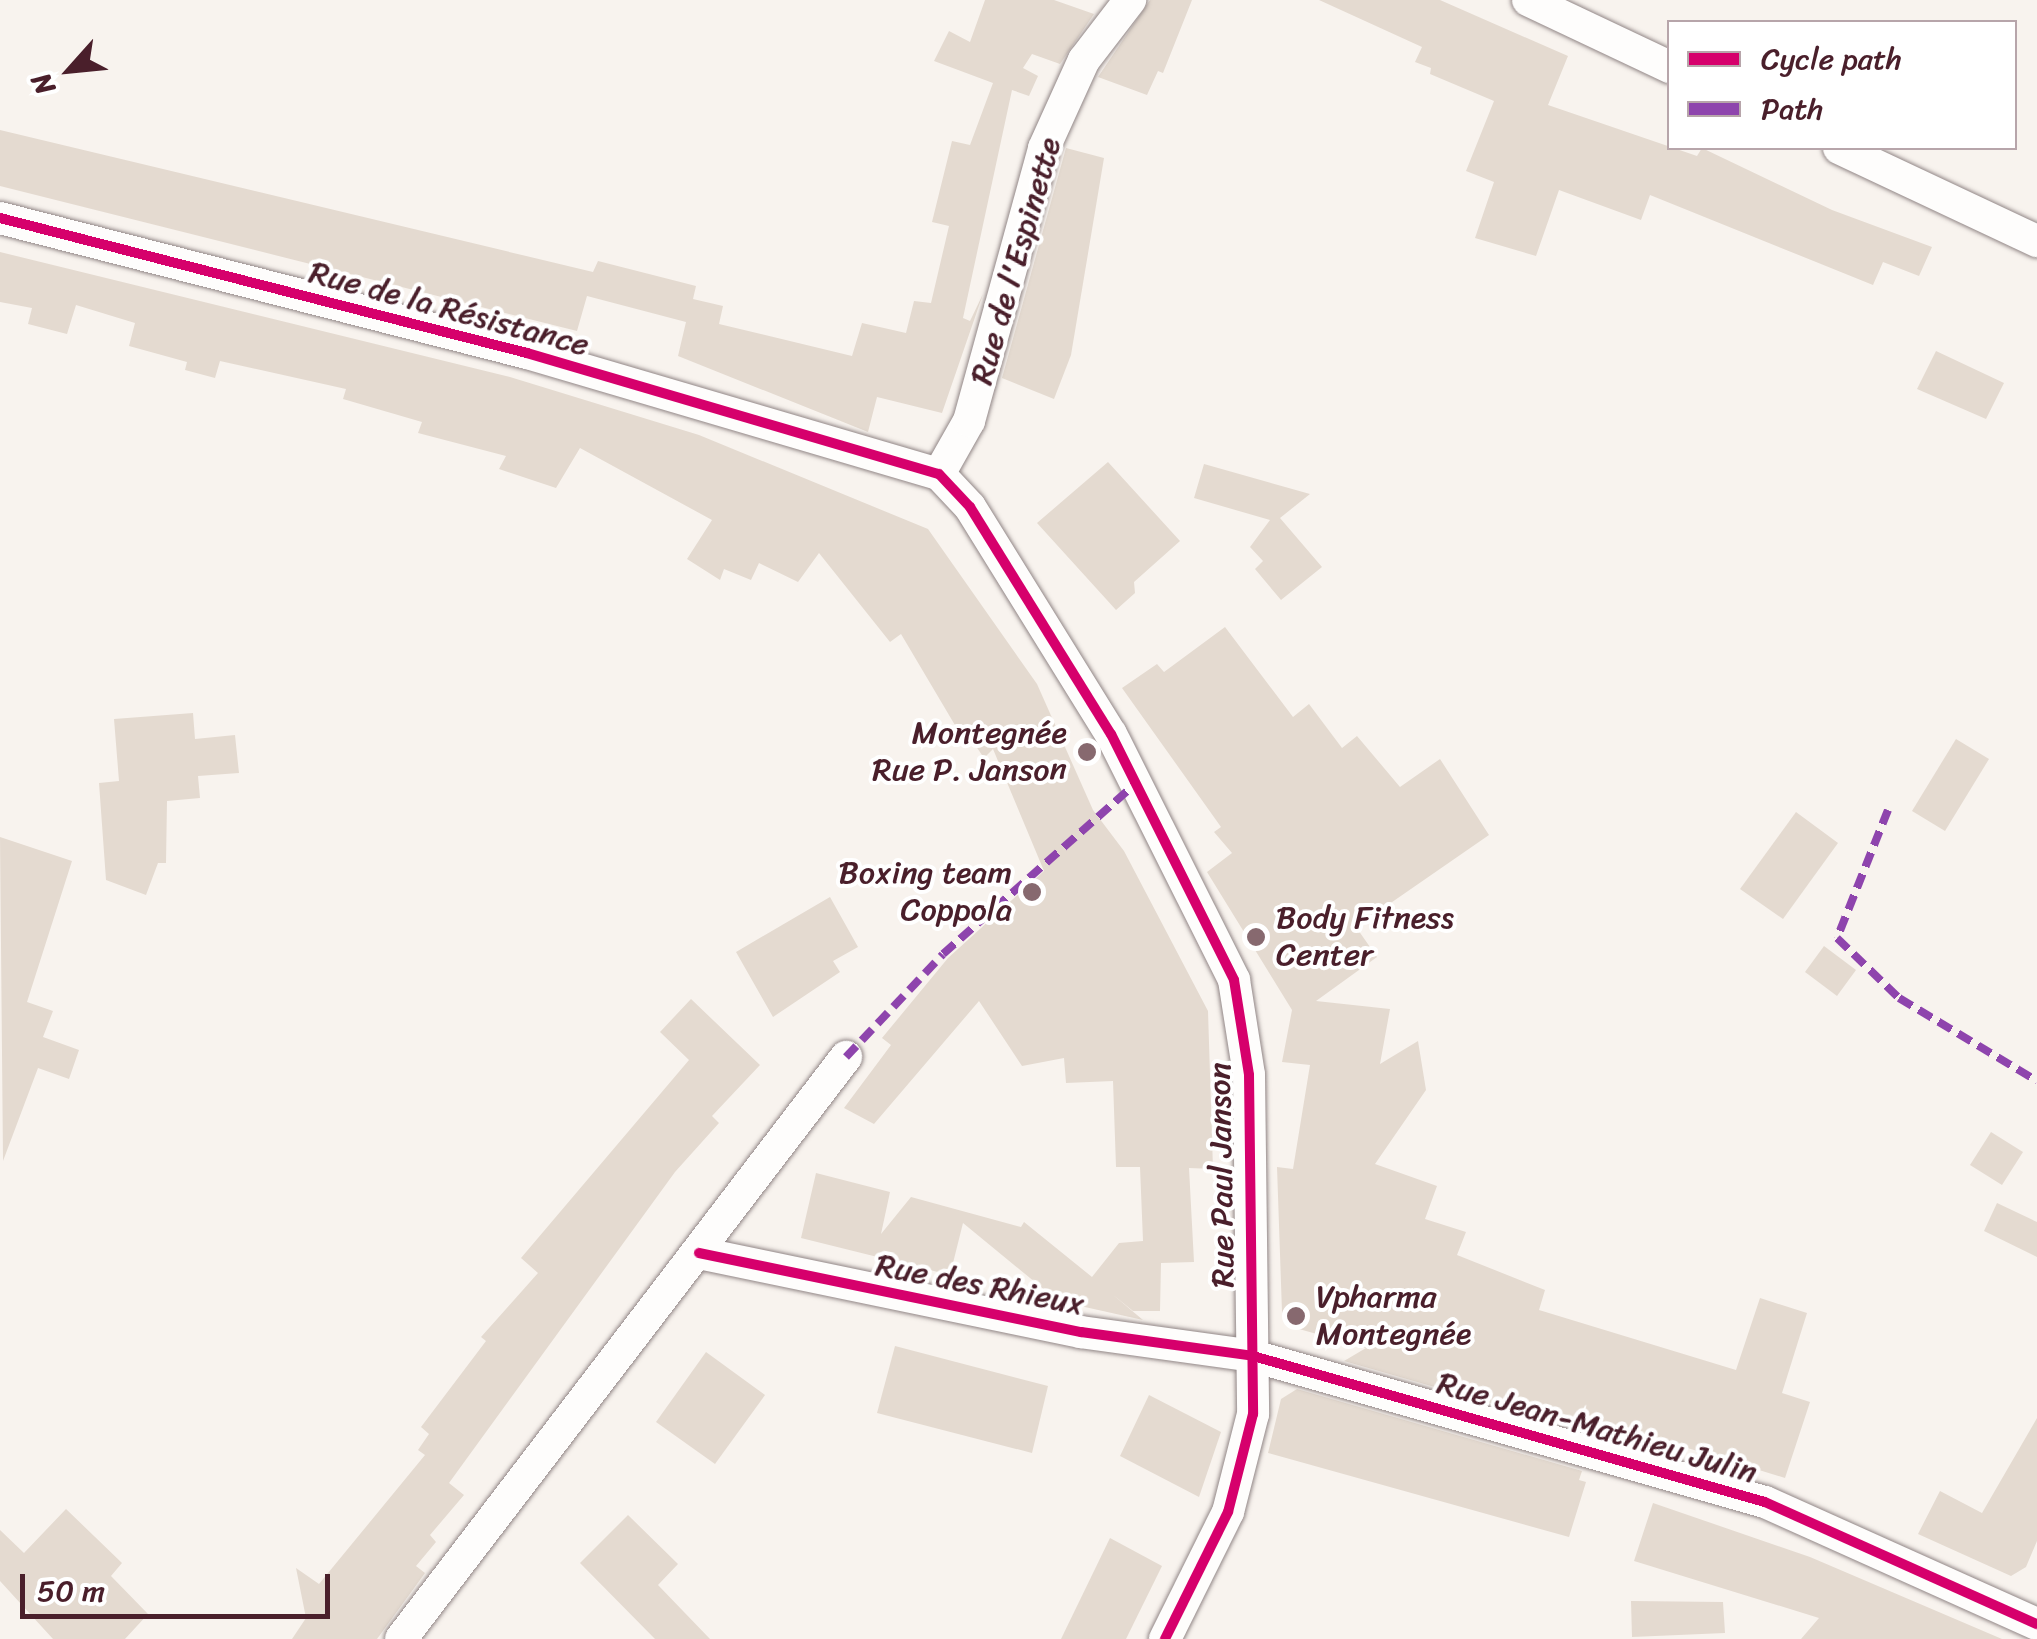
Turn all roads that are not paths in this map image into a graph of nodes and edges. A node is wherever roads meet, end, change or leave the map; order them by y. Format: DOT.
graph roads {
  1 [pos="1130,0"];
  2 [pos="1528,0"];
  3 [pos="1667,66"];
  4 [pos="1843,150"];
  5 [pos="0,218"];
  6 [pos="2037,241"];
  7 [pos="939,474"];
  8 [pos="846,1057"];
  9 [pos="699,1254"];
  10 [pos="1253,1356"];
  11 [pos="2034,1616"];
  12 [pos="401,1639"];
  13 [pos="1165,1639"];
  1 -- 7 [label="street, Rue de l'Espinette"];
  2 -- 3 [label="street"];
  4 -- 6 [label="street"];
  5 -- 7 [label="street, Rue de la Résistance"];
  7 -- 10 [label="street, Rue Paul Janson"];
  8 -- 9 [label="street"];
  9 -- 10 [label="street, Rue des Rhieux"];
  9 -- 12 [label="street"];
  10 -- 11 [label="street, Rue Jean-Mathieu Julin"];
  10 -- 13 [label="street, Rue Paul Janson"];
}
